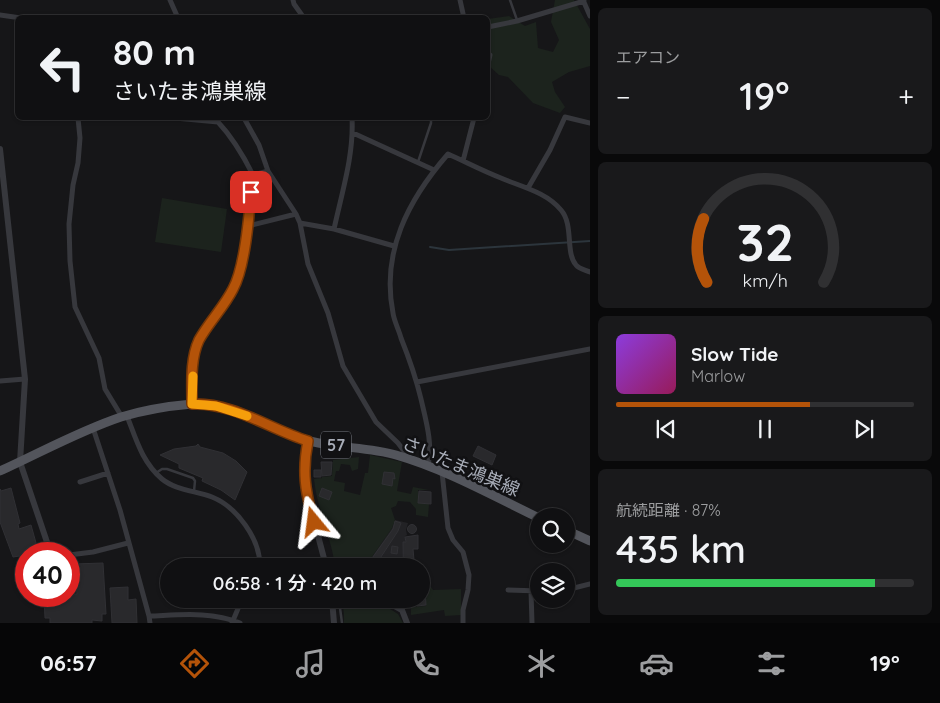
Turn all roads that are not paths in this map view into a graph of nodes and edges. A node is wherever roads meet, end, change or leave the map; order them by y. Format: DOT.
graph roads {
  1 [pos="170,0"];
  2 [pos="293,0"];
  3 [pos="460,0"];
  4 [pos="510,0"];
  5 [pos="583,1"];
  6 [pos="0,15"];
  7 [pos="177,15"];
  8 [pos="302,15"];
  9 [pos="463,15"];
  10 [pos="590,16"];
  11 [pos="15,17"];
  12 [pos="518,21"];
  13 [pos="490,27"];
  14 [pos="78,120"];
  15 [pos="196,120"];
  16 [pos="245,120"];
  17 [pos="352,120"];
  18 [pos="431,120"];
  19 [pos="473,120"];
  20 [pos="590,124"];
  21 [pos="354,133"];
  22 [pos="0,148"];
  23 [pos="463,161"];
  24 [pos="418,162"];
  25 [pos="434,170"];
  26 [pos="268,171"];
  27 [pos="252,175"];
  28 [pos="528,188"];
  29 [pos="296,214"];
  30 [pos="300,224"];
  31 [pos="248,226"];
  32 [pos="334,229"];
  33 [pos="394,246"];
  34 [pos="590,272"];
  35 [pos="590,349"];
  36 [pos="25,379"];
  37 [pos="0,381"];
  38 [pos="417,382"];
  39 [pos="192,404"];
  40 [pos="124,416"];
  41 [pos="93,428"];
  42 [pos="308,441"];
  43 [pos="405,458"];
  44 [pos="20,462"];
  45 [pos="428,467"];
  46 [pos="0,471"];
  47 [pos="442,472"];
  48 [pos="108,473"];
  49 [pos="155,473"];
  50 [pos="80,482"];
  51 [pos="194,491"];
  52 [pos="530,514"];
  53 [pos="575,534"];
  54 [pos="590,541"];
  55 [pos="47,542"];
  56 [pos="128,543"];
  57 [pos="80,553"];
  58 [pos="259,558"];
  59 [pos="324,558"];
  60 [pos="590,584"];
  61 [pos="575,588"];
  62 [pos="508,590"];
  63 [pos="530,591"];
  64 [pos="238,608"];
  65 [pos="333,608"];
  66 [pos="340,608"];
  67 [pos="398,608"];
  68 [pos="532,608"];
  69 [pos="150,616"];
  70 [pos="232,622"];
  71 [pos="150,623"];
  72 [pos="240,623"];
  73 [pos="334,623"];
  74 [pos="342,623"];
  75 [pos="408,623"];
  76 [pos="463,623"];
  77 [pos="532,623"];
  1 -- 7 [label="street"];
  2 -- 8 [label="street"];
  3 -- 9 [label="street"];
  4 -- 12 [label="lane"];
  5 -- 10 [label="street"];
  5 -- 12 [label="street"];
  6 -- 11 [label="street"];
  12 -- 13 [label="street"];
  14 -- 40 [label="street"];
  15 -- 27 [label="street"];
  16 -- 26 [label="street"];
  17 -- 21 [label="street"];
  18 -- 24 [label="lane"];
  19 -- 23 [label="street"];
  20 -- 28 [label="street"];
  21 -- 24 [label="street"];
  21 -- 32 [label="street"];
  22 -- 36 [label="street"];
  23 -- 25 [label="street"];
  23 -- 28 [label="street"];
  24 -- 25 [label="street"];
  25 -- 33 [label="street"];
  26 -- 27 [label="street"];
  26 -- 29 [label="street"];
  27 -- 31 [label="street"];
  28 -- 34 [label="street"];
  29 -- 30 [label="street"];
  29 -- 31 [label="street"];
  30 -- 32 [label="street"];
  30 -- 43 [label="street"];
  31 -- 39 [label="street"];
  32 -- 33 [label="street"];
  33 -- 38 [label="street"];
  35 -- 38 [label="street"];
  36 -- 37 [label="street"];
  36 -- 44 [label="street"];
  38 -- 45 [label="street"];
  39 -- 40 [label="main road, さいたま鴻巣線 / 57"];
  39 -- 42 [label="main road, さいたま鴻巣線 / 57"];
  40 -- 41 [label="main road, さいたま鴻巣線 / 57"];
  40 -- 49 [label="street"];
  41 -- 44 [label="main road, さいたま鴻巣線 / 57"];
  41 -- 48 [label="street"];
  42 -- 43 [label="main road, さいたま鴻巣線 / 57"];
  42 -- 59 [label="street"];
  43 -- 45 [label="main road, さいたま鴻巣線 / 57"];
  44 -- 46 [label="main road, さいたま鴻巣線 / 57"];
  44 -- 55 [label="street"];
  45 -- 47 [label="main road, さいたま鴻巣線 / 57"];
  47 -- 52 [label="main road, さいたま鴻巣線 / 57"];
  47 -- 76 [label="street"];
  48 -- 50 [label="street"];
  48 -- 56 [label="street"];
  49 -- 51 [label="street"];
  49 -- 51 [label="lane"];
  51 -- 58 [label="street"];
  53 -- 54 [label="main road"];
  56 -- 57 [label="street"];
  56 -- 69 [label="street"];
  60 -- 61 [label="street"];
  62 -- 63 [label="street"];
  64 -- 70 [label="street"];
  65 -- 73 [label="street"];
  66 -- 74 [label="lane"];
  67 -- 75 [label="street"];
  68 -- 77 [label="street"];
  69 -- 70 [label="street"];
  69 -- 71 [label="street"];
  70 -- 72 [label="street"];
}
